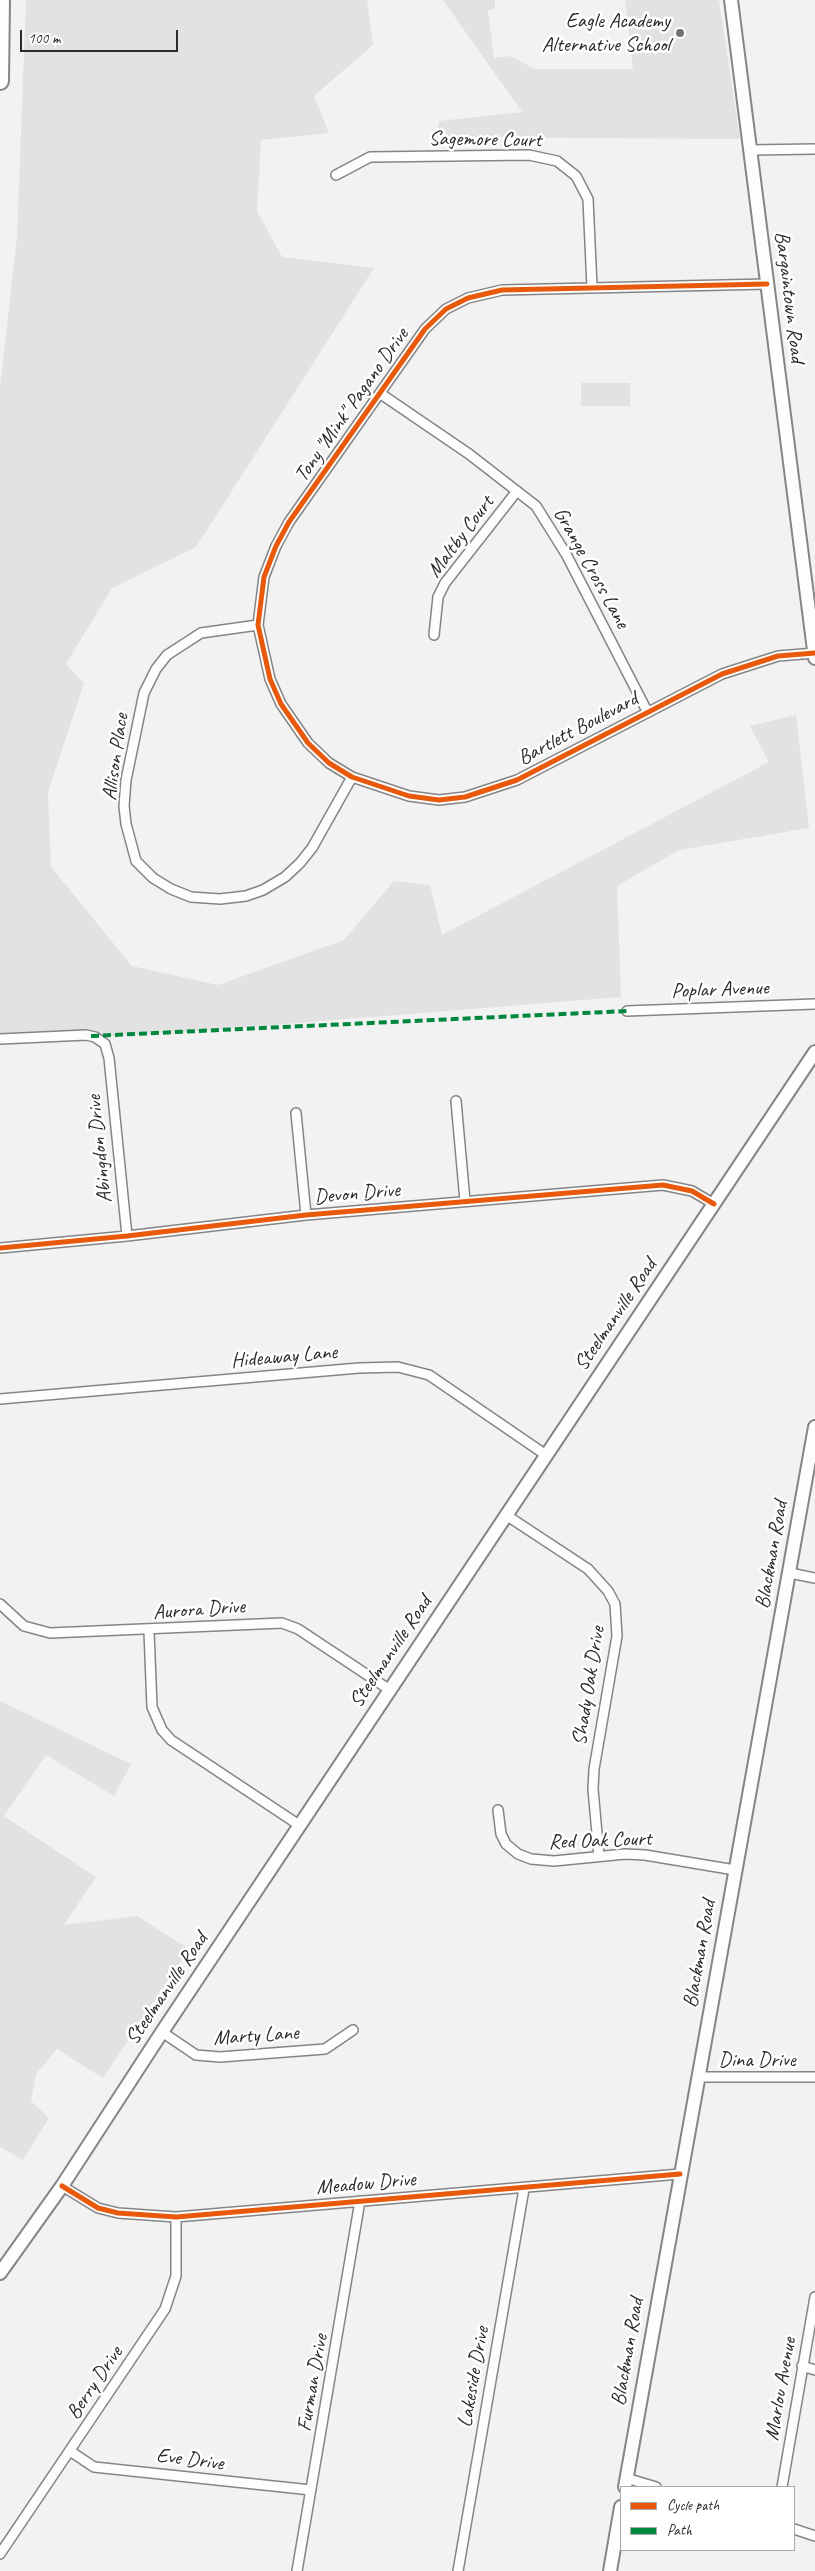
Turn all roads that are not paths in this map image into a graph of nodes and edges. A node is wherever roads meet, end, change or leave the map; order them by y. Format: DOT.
graph roads {
  1 [pos="1,0"];
  2 [pos="731,0"];
  3 [pos="0,80"];
  4 [pos="750,150"];
  5 [pos="815,150"];
  6 [pos="336,175"];
  7 [pos="766,284"];
  8 [pos="592,287"];
  9 [pos="381,394"];
  10 [pos="517,491"];
  11 [pos="258,625"];
  12 [pos="434,635"];
  13 [pos="815,653"];
  14 [pos="815,658"];
  15 [pos="647,711"];
  16 [pos="352,777"];
  17 [pos="815,1004"];
  18 [pos="627,1011"];
  19 [pos="0,1039"];
  20 [pos="815,1052"];
  21 [pos="456,1101"];
  22 [pos="296,1113"];
  23 [pos="465,1201"];
  24 [pos="714,1204"];
  25 [pos="306,1215"];
  26 [pos="127,1236"];
  27 [pos="0,1248"];
  28 [pos="0,1399"];
  29 [pos="815,1427"];
  30 [pos="546,1455"];
  31 [pos="506,1515"];
  32 [pos="790,1572"];
  33 [pos="815,1578"];
  34 [pos="0,1604"];
  35 [pos="149,1631"];
  36 [pos="390,1690"];
  37 [pos="498,1810"];
  38 [pos="299,1825"];
  39 [pos="599,1856"];
  40 [pos="735,1870"];
  41 [pos="354,2030"];
  42 [pos="162,2032"];
  43 [pos="699,2077"];
  44 [pos="815,2077"];
  45 [pos="680,2174"];
  46 [pos="62,2186"];
  47 [pos="524,2188"];
  48 [pos="360,2201"];
  49 [pos="176,2217"];
  50 [pos="2,2265"];
  51 [pos="815,2297"];
  52 [pos="802,2366"];
  53 [pos="815,2370"];
  54 [pos="70,2452"];
  55 [pos="626,2483"];
  56 [pos="648,2486"];
  57 [pos="782,2486"];
  58 [pos="311,2490"];
  59 [pos="620,2513"];
  60 [pos="795,2529"];
  61 [pos="815,2536"];
  62 [pos="0,2554"];
  63 [pos="297,2571"];
  64 [pos="458,2571"];
  65 [pos="610,2571"];
  1 -- 3 [label="highway"];
  2 -- 4 [label="main road, Bargaintown Road"];
  4 -- 5 [label="street"];
  4 -- 7 [label="main road, Bargaintown Road"];
  6 -- 8 [label="street, Sagemore Court"];
  7 -- 8 [label="street, Tony \"Mink\" Pagano Drive"];
  7 -- 13 [label="main road, Bargaintown Road"];
  8 -- 9 [label="street, Tony \"Mink\" Pagano Drive"];
  9 -- 10 [label="street, Grange Cross Lane"];
  9 -- 11 [label="street, Tony \"Mink\" Pagano Drive"];
  10 -- 12 [label="street, Maltby Court"];
  10 -- 15 [label="street, Grange Cross Lane"];
  11 -- 16 [label="street, Tony \"Mink\" Pagano Drive"];
  11 -- 16 [label="street, Allison Place"];
  13 -- 14 [label="main road, Bargaintown Road"];
  13 -- 15 [label="street, Bartlett Boulevard"];
  15 -- 16 [label="street, Bartlett Boulevard"];
  17 -- 18 [label="street, Poplar Avenue"];
  19 -- 26 [label="street, Abingdon Drive"];
  20 -- 24 [label="main road, Steelmanville Road"];
  21 -- 23 [label="street"];
  22 -- 25 [label="street"];
  23 -- 24 [label="street, Devon Drive"];
  23 -- 25 [label="street, Devon Drive"];
  24 -- 30 [label="main road, Steelmanville Road"];
  25 -- 26 [label="street, Devon Drive"];
  26 -- 27 [label="street, Devon Drive"];
  28 -- 30 [label="street, Hideaway Lane"];
  29 -- 32 [label="main road, Blackman Road"];
  30 -- 31 [label="main road, Steelmanville Road"];
  31 -- 36 [label="main road, Steelmanville Road"];
  31 -- 39 [label="street, Shady Oak Drive"];
  32 -- 33 [label="street"];
  32 -- 40 [label="main road, Blackman Road"];
  34 -- 35 [label="street, Aurora Drive"];
  35 -- 36 [label="street, Aurora Drive"];
  35 -- 38 [label="street"];
  36 -- 38 [label="main road, Steelmanville Road"];
  37 -- 39 [label="street, Red Oak Court"];
  38 -- 42 [label="main road, Steelmanville Road"];
  39 -- 40 [label="street, Red Oak Court"];
  40 -- 43 [label="main road, Blackman Road"];
  41 -- 42 [label="street, Marty Lane"];
  42 -- 46 [label="main road, Steelmanville Road"];
  43 -- 44 [label="street, Dina Drive"];
  43 -- 45 [label="main road, Blackman Road"];
  45 -- 47 [label="street, Meadow Drive"];
  45 -- 55 [label="main road, Blackman Road"];
  46 -- 49 [label="street, Meadow Drive"];
  46 -- 50 [label="main road, Steelmanville Road"];
  47 -- 48 [label="street, Meadow Drive"];
  47 -- 64 [label="street, Lakeside Drive"];
  48 -- 49 [label="street, Meadow Drive"];
  48 -- 58 [label="street, Furman Drive"];
  49 -- 54 [label="street, Berry Drive"];
  51 -- 52 [label="street, Marlou Avenue"];
  52 -- 53 [label="street"];
  52 -- 57 [label="street, Marlou Avenue"];
  54 -- 58 [label="street, Eve Drive"];
  54 -- 62 [label="street, Berry Drive"];
  55 -- 56 [label="street"];
  58 -- 63 [label="street, Furman Drive"];
  59 -- 65 [label="main road"];
  60 -- 61 [label="street"];
}
